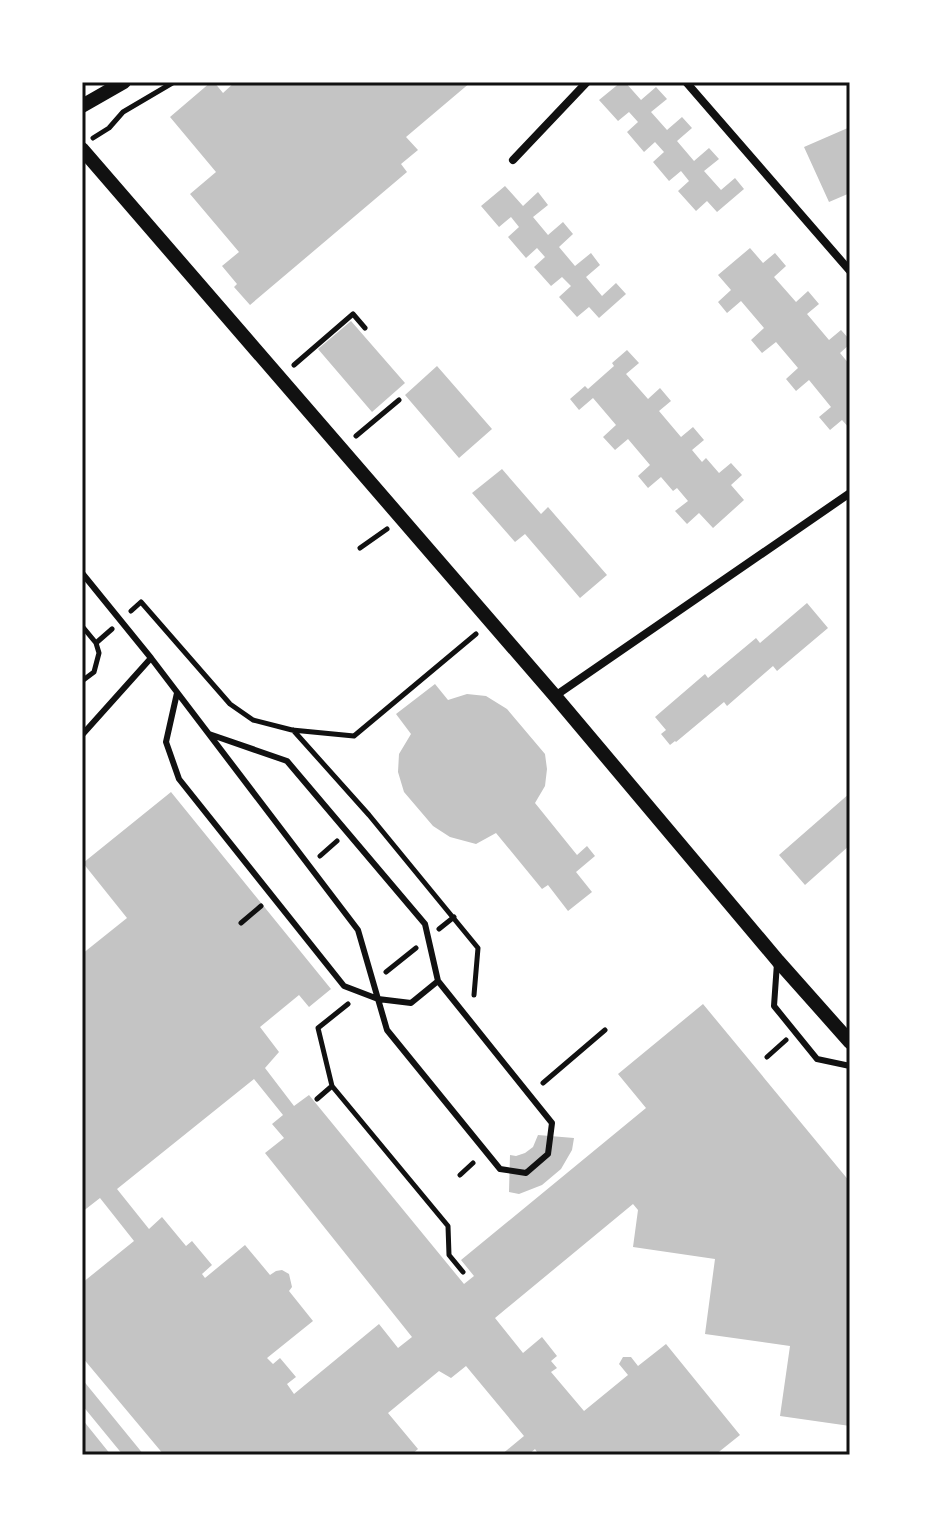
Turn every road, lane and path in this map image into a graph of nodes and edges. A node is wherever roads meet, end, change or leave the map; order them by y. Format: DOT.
graph roads {
  1 [pos="124,82"];
  2 [pos="174,82"];
  3 [pos="587,82"];
  4 [pos="686,82"];
  5 [pos="82,106"];
  6 [pos="109,128"];
  7 [pos="82,149"];
  8 [pos="513,160"];
  9 [pos="850,271"];
  10 [pos="365,328"];
  11 [pos="294,365"];
  12 [pos="399,400"];
  13 [pos="356,436"];
  14 [pos="850,493"];
  15 [pos="387,529"];
  16 [pos="360,548"];
  17 [pos="82,573"];
  18 [pos="141,602"];
  19 [pos="479,632"];
  20 [pos="96,643"];
  21 [pos="151,658"];
  22 [pos="82,681"];
  23 [pos="177,693"];
  24 [pos="555,696"];
  25 [pos="292,730"];
  26 [pos="209,734"];
  27 [pos="82,735"];
  28 [pos="778,961"];
  29 [pos="438,981"];
  30 [pos="474,995"];
  31 [pos="378,999"];
  32 [pos="605,1030"];
  33 [pos="796,1032"];
  34 [pos="850,1042"];
  35 [pos="767,1057"];
  36 [pos="850,1066"];
  37 [pos="543,1083"];
  38 [pos="332,1086"];
  39 [pos="473,1163"];
  40 [pos="460,1175"];
  41 [pos="463,1272"];
  1 -- 5 [label="street"];
  2 -- 6 [label="path"];
  3 -- 8 [label="street"];
  4 -- 9 [label="street"];
  7 -- 24 [label="street"];
  10 -- 11 [label="path"];
  12 -- 13 [label="path"];
  14 -- 24 [label="street"];
  15 -- 16 [label="path"];
  17 -- 21 [label="lane"];
  18 -- 25 [label="path"];
  19 -- 25 [label="path"];
  20 -- 22 [label="path"];
  21 -- 23 [label="lane"];
  21 -- 27 [label="lane"];
  23 -- 26 [label="lane"];
  23 -- 31 [label="lane"];
  24 -- 28 [label="street"];
  25 -- 30 [label="path"];
  26 -- 29 [label="lane"];
  26 -- 31 [label="lane"];
  28 -- 33 [label="lane"];
  28 -- 34 [label="street"];
  29 -- 31 [label="lane"];
  29 -- 31 [label="lane"];
  32 -- 37 [label="path"];
  33 -- 35 [label="path"];
  33 -- 36 [label="lane"];
  38 -- 41 [label="path"];
  39 -- 40 [label="path"];
}
